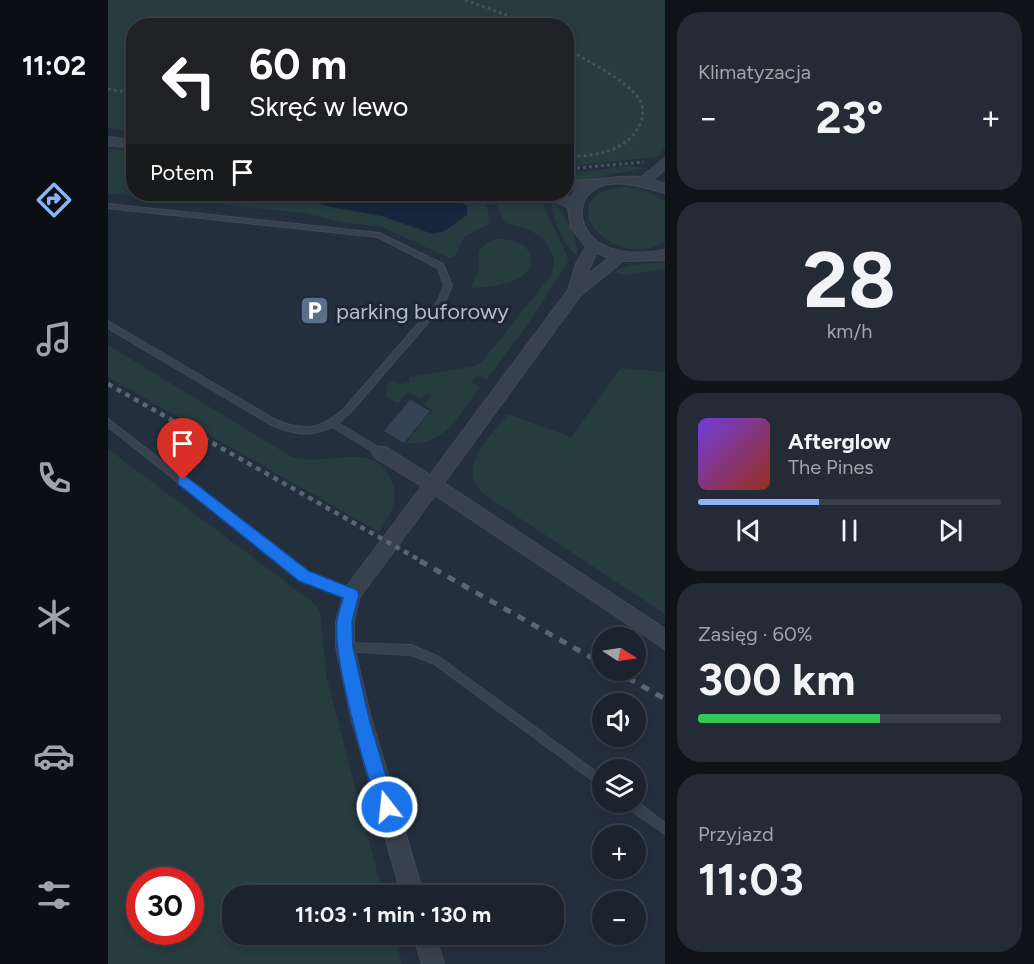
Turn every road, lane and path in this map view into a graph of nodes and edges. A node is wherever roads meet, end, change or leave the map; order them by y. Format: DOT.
graph roads {
  1 [pos="465,0"];
  2 [pos="515,18"];
  3 [pos="574,53"];
  4 [pos="108,89"];
  5 [pos="126,92"];
  6 [pos="108,141"];
  7 [pos="126,143"];
  8 [pos="574,156"];
  9 [pos="659,163"];
  10 [pos="574,168"];
  11 [pos="645,181"];
  12 [pos="574,185"];
  13 [pos="586,187"];
  14 [pos="665,189"];
  15 [pos="565,201"];
  16 [pos="575,205"];
  17 [pos="108,206"];
  18 [pos="594,245"];
  19 [pos="665,255"];
  20 [pos="620,256"];
  21 [pos="575,292"];
  22 [pos="108,324"];
  23 [pos="108,422"];
  24 [pos="333,424"];
  25 [pos="380,452"];
  26 [pos="432,483"];
  27 [pos="351,595"];
  28 [pos="665,640"];
  29 [pos="345,647"];
  30 [pos="592,775"];
  31 [pos="644,813"];
  32 [pos="665,829"];
  33 [pos="410,885"];
  34 [pos="427,945"];
  35 [pos="433,964"];
  1 -- 2 [label="path"];
  3 -- 8 [label="path"];
  4 -- 5 [label="path"];
  6 -- 7 [label="street"];
  9 -- 10 [label="path"];
  9 -- 11 [label="street"];
  11 -- 13 [label="street"];
  11 -- 14 [label="street"];
  12 -- 13 [label="street"];
  13 -- 16 [label="street"];
  15 -- 16 [label="street"];
  16 -- 18 [label="street"];
  17 -- 24 [label="lane"];
  18 -- 20 [label="street"];
  18 -- 21 [label="street"];
  19 -- 20 [label="street"];
  20 -- 21 [label="street"];
  21 -- 26 [label="street"];
  22 -- 24 [label="lane"];
  23 -- 27 [label="lane"];
  24 -- 25 [label="lane"];
  25 -- 26 [label="street"];
  26 -- 27 [label="street"];
  26 -- 28 [label="street"];
  27 -- 29 [label="street"];
  29 -- 30 [label="lane"];
  29 -- 33 [label="street"];
  31 -- 32 [label="lane"];
  34 -- 35 [label="street"];
}
